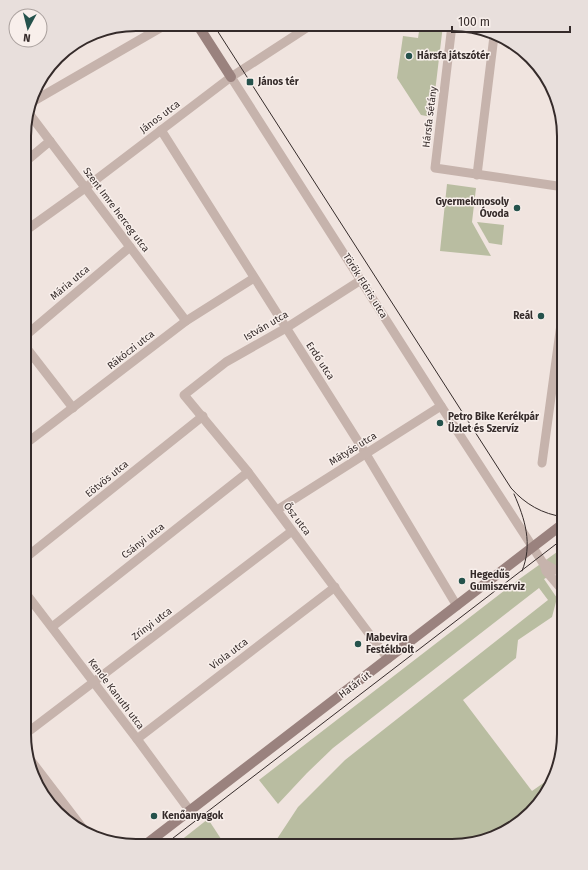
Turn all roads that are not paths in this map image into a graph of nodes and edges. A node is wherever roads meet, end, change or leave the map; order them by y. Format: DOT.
graph roads {
  1 [pos="155,31"];
  2 [pos="201,31"];
  3 [pos="300,31"];
  4 [pos="451,31"];
  5 [pos="494,40"];
  6 [pos="231,77"];
  7 [pos="38,98"];
  8 [pos="33,118"];
  9 [pos="161,130"];
  10 [pos="50,141"];
  11 [pos="31,157"];
  12 [pos="477,175"];
  13 [pos="557,186"];
  14 [pos="85,188"];
  15 [pos="31,227"];
  16 [pos="130,247"];
  17 [pos="254,278"];
  18 [pos="361,280"];
  19 [pos="186,321"];
  20 [pos="286,328"];
  21 [pos="31,331"];
  22 [pos="557,353"];
  23 [pos="31,354"];
  24 [pos="184,395"];
  25 [pos="441,406"];
  26 [pos="73,408"];
  27 [pos="203,416"];
  28 [pos="31,440"];
  29 [pos="366,454"];
  30 [pos="542,463"];
  31 [pos="248,472"];
  32 [pos="277,510"];
  33 [pos="557,528"];
  34 [pos="292,531"];
  35 [pos="533,546"];
  36 [pos="31,553"];
  37 [pos="543,563"];
  38 [pos="557,570"];
  39 [pos="557,584"];
  40 [pos="335,587"];
  41 [pos="31,600"];
  42 [pos="457,606"];
  43 [pos="52,627"];
  44 [pos="388,659"];
  45 [pos="94,682"];
  46 [pos="31,730"];
  47 [pos="137,739"];
  48 [pos="38,769"];
  49 [pos="190,811"];
  50 [pos="76,820"];
  51 [pos="153,839"];
  1 -- 7 [label="street"];
  2 -- 6 [label="main road, Török Flóris utca"];
  3 -- 6 [label="street, János utca"];
  4 -- 12 [label="street, Hársfa sétány"];
  5 -- 12 [label="street"];
  6 -- 9 [label="street, János utca"];
  6 -- 18 [label="street, Török Flóris utca"];
  8 -- 10 [label="street, Szent Imre herceg utca"];
  9 -- 14 [label="street, János utca"];
  9 -- 17 [label="street, Erdő utca"];
  10 -- 11 [label="street"];
  10 -- 14 [label="street, Szent Imre herceg utca"];
  12 -- 13 [label="street, Hársfa sétány"];
  14 -- 15 [label="street, János utca"];
  14 -- 16 [label="street, Szent Imre herceg utca"];
  16 -- 19 [label="street, Szent Imre herceg utca"];
  16 -- 21 [label="street, Mária utca"];
  17 -- 19 [label="street, Rákóczi utca"];
  17 -- 20 [label="street, Erdő utca"];
  18 -- 20 [label="street, István utca"];
  18 -- 25 [label="street, Török Flóris utca"];
  19 -- 26 [label="street, Rákóczi utca"];
  20 -- 24 [label="street, István utca"];
  20 -- 29 [label="street, Erdő utca"];
  22 -- 30 [label="street"];
  23 -- 26 [label="street"];
  24 -- 27 [label="street, Ősz utca"];
  25 -- 29 [label="street, Mátyás utca"];
  25 -- 35 [label="street, Török Flóris utca"];
  26 -- 28 [label="street, Rákóczi utca"];
  27 -- 31 [label="street, Ősz utca"];
  27 -- 36 [label="street, Eötvös utca"];
  29 -- 32 [label="street, Mátyás utca"];
  29 -- 42 [label="street, Erdő utca"];
  31 -- 32 [label="street, Ősz utca"];
  31 -- 43 [label="street, Csányi utca"];
  32 -- 34 [label="street, Ősz utca"];
  33 -- 35 [label="main road, Határ út"];
  34 -- 40 [label="street, Ősz utca"];
  34 -- 45 [label="street, Zrínyi utca"];
  35 -- 37 [label="street, Török Flóris utca"];
  35 -- 42 [label="main road, Határ út"];
  37 -- 38 [label="street"];
  37 -- 39 [label="street, Török Flóris utca"];
  40 -- 44 [label="street, Ősz utca"];
  40 -- 47 [label="street, Viola utca"];
  41 -- 43 [label="street, Kende Kanuth utca"];
  42 -- 44 [label="main road, Határ út"];
  43 -- 45 [label="street, Kende Kanuth utca"];
  44 -- 49 [label="main road, Határ út"];
  45 -- 46 [label="street, Zrínyi utca"];
  45 -- 47 [label="street, Kende Kanuth utca"];
  47 -- 49 [label="street, Kende Kanuth utca"];
  48 -- 50 [label="street"];
  49 -- 51 [label="main road, Határ út"];
}
